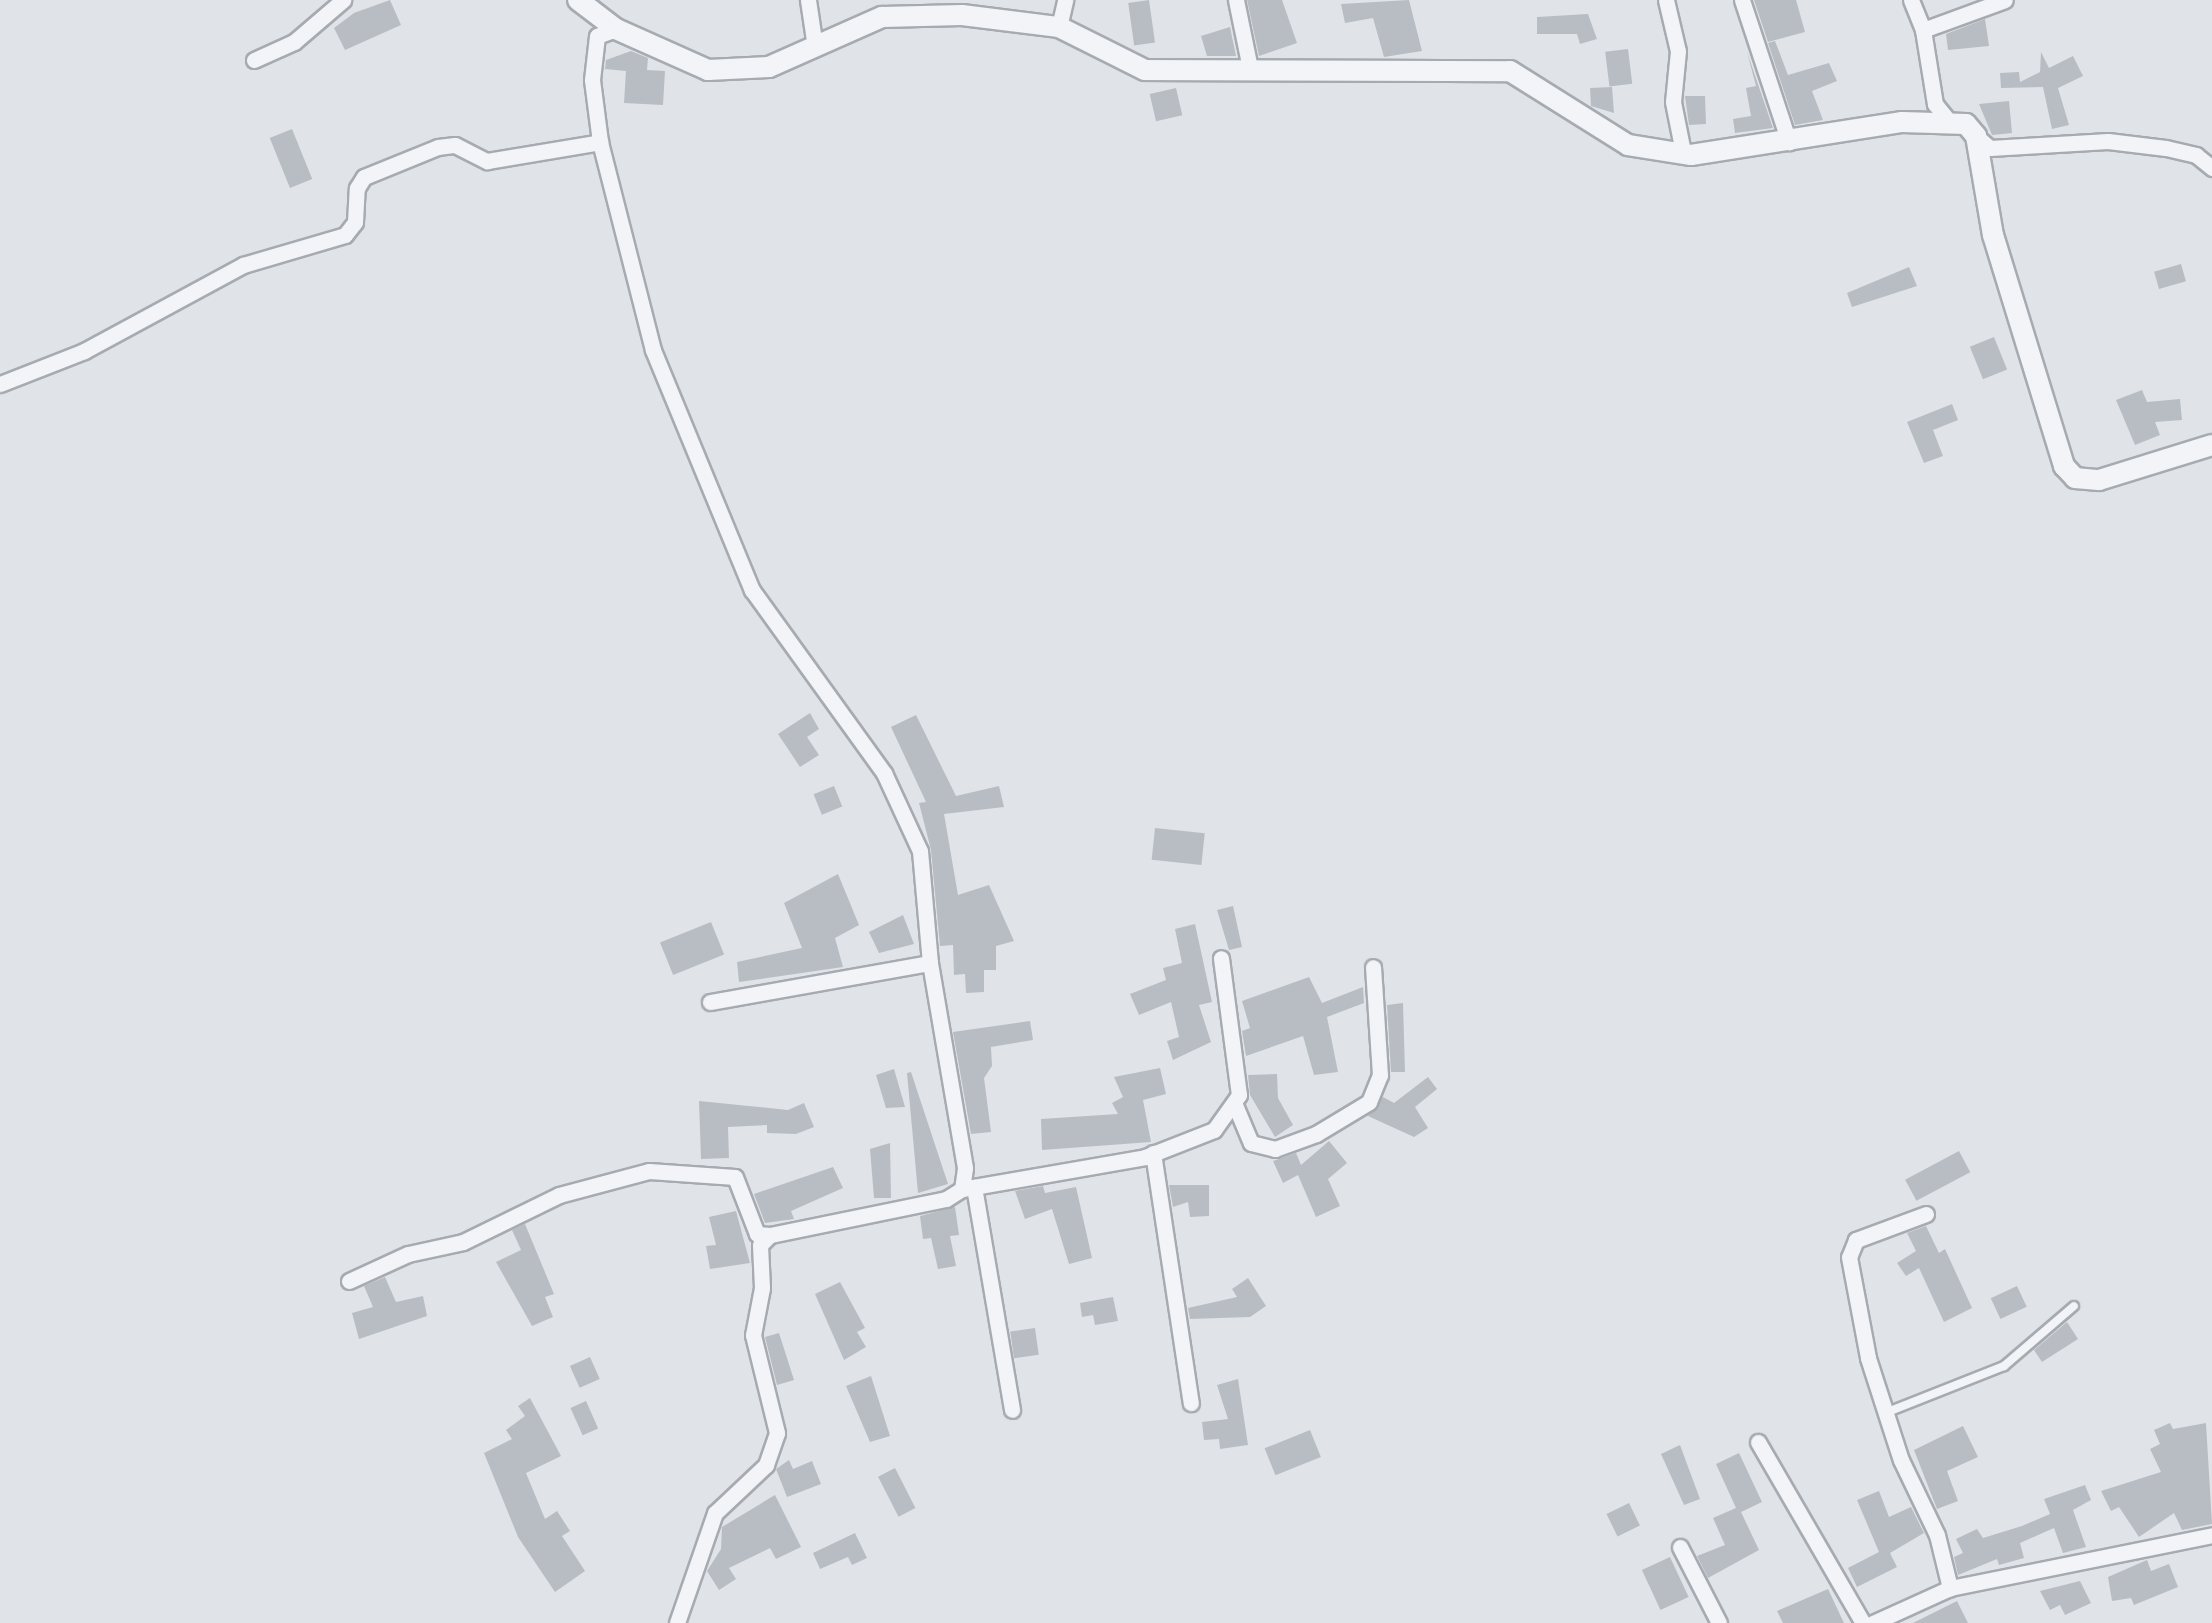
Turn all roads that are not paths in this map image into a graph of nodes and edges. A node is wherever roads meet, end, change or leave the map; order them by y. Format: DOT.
graph roads {
  1 [pos="343,0"];
  2 [pos="578,0"];
  3 [pos="808,0"];
  4 [pos="1064,0"];
  5 [pos="1236,0"];
  6 [pos="1666,0"];
  7 [pos="1742,0"];
  8 [pos="1911,0"];
  9 [pos="2005,0"];
  10 [pos="894,7"];
  11 [pos="1059,27"];
  12 [pos="616,29"];
  13 [pos="1923,30"];
  14 [pos="815,46"];
  15 [pos="254,60"];
  16 [pos="1250,68"];
  17 [pos="1948,120"];
  18 [pos="1976,136"];
  19 [pos="600,142"];
  20 [pos="1788,142"];
  21 [pos="1683,152"];
  22 [pos="2212,168"];
  23 [pos="0,384"];
  24 [pos="2212,445"];
  25 [pos="1221,958"];
  26 [pos="930,964"];
  27 [pos="1374,967"];
  28 [pos="710,1002"];
  29 [pos="1234,1105"];
  30 [pos="1153,1153"];
  31 [pos="968,1188"];
  32 [pos="1926,1214"];
  33 [pos="770,1235"];
  34 [pos="349,1281"];
  35 [pos="2074,1306"];
  36 [pos="1190,1403"];
  37 [pos="1012,1410"];
  38 [pos="1885,1413"];
  39 [pos="1758,1442"];
  40 [pos="2212,1536"];
  41 [pos="1680,1547"];
  42 [pos="1950,1588"];
  43 [pos="677,1623"];
  44 [pos="1719,1623"];
  45 [pos="1863,1623"];
  46 [pos="1873,1623"];
  1 -- 15 [label="street"];
  2 -- 12 [label="street"];
  3 -- 14 [label="street"];
  4 -- 11 [label="street"];
  5 -- 16 [label="street"];
  6 -- 21 [label="street"];
  7 -- 20 [label="street"];
  8 -- 13 [label="street"];
  9 -- 13 [label="street"];
  10 -- 11 [label="street"];
  10 -- 14 [label="street"];
  11 -- 16 [label="street"];
  12 -- 14 [label="street"];
  12 -- 19 [label="street"];
  13 -- 17 [label="street"];
  16 -- 21 [label="street"];
  17 -- 18 [label="street"];
  17 -- 20 [label="street"];
  18 -- 22 [label="street"];
  18 -- 24 [label="street"];
  19 -- 23 [label="street"];
  19 -- 26 [label="street"];
  20 -- 21 [label="street"];
  25 -- 29 [label="street"];
  26 -- 28 [label="street"];
  26 -- 31 [label="street"];
  27 -- 29 [label="street"];
  29 -- 30 [label="street"];
  30 -- 31 [label="street"];
  30 -- 36 [label="street"];
  31 -- 33 [label="street"];
  31 -- 37 [label="street"];
  32 -- 38 [label="street"];
  33 -- 34 [label="street"];
  33 -- 43 [label="street"];
  35 -- 38 [label="lane"];
  38 -- 42 [label="street"];
  39 -- 45 [label="street"];
  40 -- 42 [label="street"];
  41 -- 44 [label="street"];
  42 -- 46 [label="street"];
}
